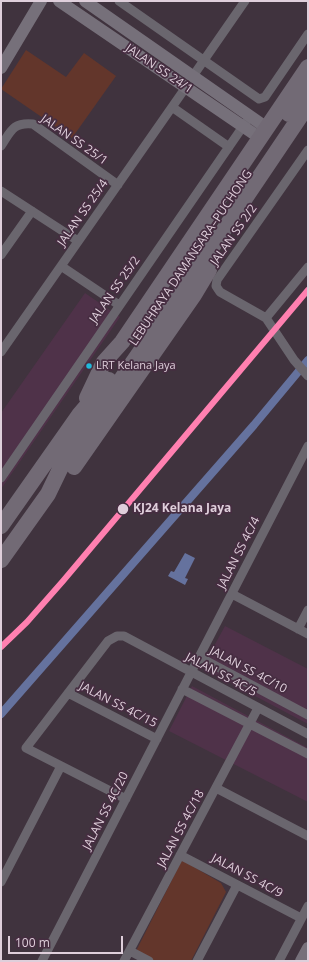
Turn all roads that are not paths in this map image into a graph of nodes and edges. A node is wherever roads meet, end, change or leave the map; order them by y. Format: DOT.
graph roads {
  1 [pos="31,1"];
  2 [pos="41,1"];
  3 [pos="59,1"];
  4 [pos="86,1"];
  5 [pos="119,1"];
  6 [pos="243,2"];
  7 [pos="308,34"];
  8 [pos="1,52"];
  9 [pos="204,60"];
  10 [pos="308,67"];
  11 [pos="1,68"];
  12 [pos="193,76"];
  13 [pos="186,87"];
  14 [pos="306,95"];
  15 [pos="172,106"];
  16 [pos="251,116"];
  17 [pos="308,119"];
  18 [pos="244,126"];
  19 [pos="264,133"];
  20 [pos="1,146"];
  21 [pos="229,147"];
  22 [pos="308,150"];
  23 [pos="118,185"];
  24 [pos="1,191"];
  25 [pos="32,211"];
  26 [pos="78,241"];
  27 [pos="1,254"];
  28 [pos="61,266"];
  29 [pos="308,267"];
  30 [pos="119,305"];
  31 [pos="266,318"];
  32 [pos="1,352"];
  33 [pos="307,375"];
  34 [pos="79,414"];
  35 [pos="308,446"];
  36 [pos="1,478"];
  37 [pos="48,494"];
  38 [pos="1,526"];
  39 [pos="1,560"];
  40 [pos="232,594"];
  41 [pos="308,610"];
  42 [pos="298,629"];
  43 [pos="308,634"];
  44 [pos="199,657"];
  45 [pos="191,672"];
  46 [pos="182,689"];
  47 [pos="72,695"];
  48 [pos="258,708"];
  49 [pos="308,715"];
  50 [pos="249,724"];
  51 [pos="308,734"];
  52 [pos="156,739"];
  53 [pos="308,754"];
  54 [pos="61,766"];
  55 [pos="216,788"];
  56 [pos="126,799"];
  57 [pos="308,836"];
  58 [pos="180,855"];
  59 [pos="1,882"];
  60 [pos="237,884"];
  61 [pos="308,906"];
  62 [pos="302,918"];
  63 [pos="308,948"];
  64 [pos="130,951"];
  65 [pos="42,961"];
  66 [pos="124,961"];
  67 [pos="149,961"];
  68 [pos="197,961"];
  69 [pos="279,961"];
  70 [pos="301,961"];
  1 -- 8 [label="main road"];
  2 -- 11 [label="main road"];
  3 -- 13 [label="main road, JALAN SS 24/1"];
  4 -- 12 [label="main road, JALAN SS 24/1"];
  5 -- 9 [label="street"];
  6 -- 9 [label="street"];
  7 -- 9 [label="street"];
  9 -- 12 [label="street"];
  10 -- 19 [label="highway"];
  12 -- 16 [label="main road, JALAN SS 24/1"];
  13 -- 15 [label="street, JALAN SS 25/4"];
  13 -- 18 [label="main road, JALAN SS 24/1"];
  14 -- 34 [label="highway, LEBUHRAYA DAMANSARA–PUCHONG"];
  14 -- 37 [label="highway, LEBUHRAYA DAMANSARA–PUCHONG"];
  15 -- 21 [label="street"];
  15 -- 23 [label="street, JALAN SS 25/4"];
  16 -- 18 [label="street, JALAN SS 25/2"];
  16 -- 19 [label="main road, JALAN SS 24/1"];
  17 -- 37 [label="highway"];
  18 -- 19 [label="main road, JALAN SS 24/1"];
  18 -- 21 [label="street, JALAN SS 25/2"];
  19 -- 34 [label="highway"];
  20 -- 23 [label="street, JALAN SS 25/1"];
  21 -- 30 [label="street, JALAN SS 25/2"];
  22 -- 31 [label="street, JALAN SS 2/2"];
  23 -- 26 [label="street, JALAN SS 25/4"];
  24 -- 25 [label="street"];
  25 -- 26 [label="street"];
  25 -- 27 [label="street"];
  26 -- 28 [label="street, JALAN SS 25/4"];
  28 -- 30 [label="street"];
  28 -- 32 [label="street, JALAN SS 25/4"];
  29 -- 31 [label="street"];
  30 -- 36 [label="street, JALAN SS 25/2"];
  31 -- 33 [label="street"];
  34 -- 38 [label="highway, LEBUHRAYA DAMANSARA–PUCHONG"];
  35 -- 40 [label="street, JALAN SS 4C/4"];
  37 -- 39 [label="highway, LEBUHRAYA DAMANSARA–PUCHONG"];
  40 -- 42 [label="street"];
  40 -- 44 [label="street, JALAN SS 4C/4"];
  41 -- 42 [label="street"];
  42 -- 43 [label="street"];
  44 -- 45 [label="street, JALAN SS 4C/4"];
  44 -- 49 [label="street, JALAN SS 4C/10"];
  45 -- 46 [label="street, JALAN SS 4C/20"];
  45 -- 47 [label="street, JALAN SS 4C/5"];
  45 -- 48 [label="street, JALAN SS 4C/5"];
  46 -- 50 [label="street"];
  46 -- 52 [label="street, JALAN SS 4C/20"];
  47 -- 52 [label="street, JALAN SS 4C/15"];
  47 -- 54 [label="street"];
  48 -- 50 [label="street, JALAN SS 4C/18"];
  48 -- 51 [label="street, JALAN SS 4C/5"];
  50 -- 53 [label="street"];
  50 -- 55 [label="street, JALAN SS 4C/18"];
  52 -- 56 [label="street, JALAN SS 4C/20"];
  54 -- 56 [label="street"];
  54 -- 59 [label="street"];
  55 -- 57 [label="street"];
  55 -- 58 [label="street, JALAN SS 4C/18"];
  56 -- 65 [label="street, JALAN SS 4C/20"];
  58 -- 60 [label="street, JALAN SS 4C/9"];
  58 -- 64 [label="street, JALAN SS 4C/18"];
  60 -- 62 [label="street, JALAN SS 4C/9"];
  60 -- 68 [label="street"];
  61 -- 62 [label="street"];
  62 -- 69 [label="street"];
  63 -- 70 [label="main road"];
  64 -- 66 [label="street, JALAN SS 4C/18"];
  64 -- 67 [label="street"];
}
